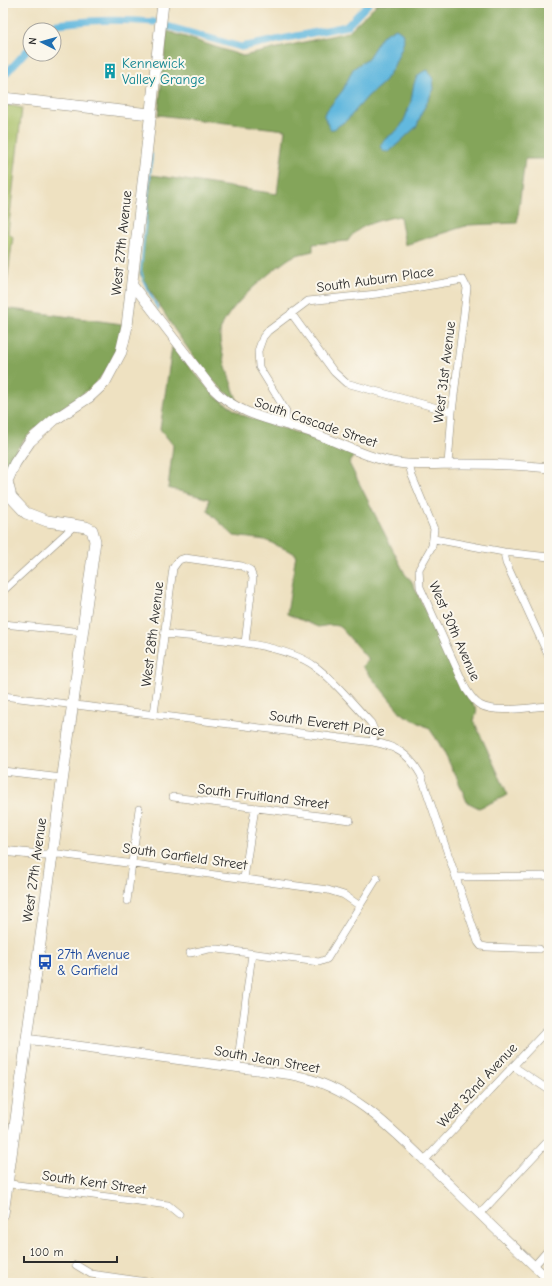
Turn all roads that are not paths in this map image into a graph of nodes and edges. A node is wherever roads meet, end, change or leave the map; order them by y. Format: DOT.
graph roads {
  1 [pos="163,3"];
  2 [pos="3,98"];
  3 [pos="150,114"];
  4 [pos="465,282"];
  5 [pos="132,284"];
  6 [pos="291,313"];
  7 [pos="452,412"];
  8 [pos="286,425"];
  9 [pos="409,464"];
  10 [pos="448,464"];
  11 [pos="549,468"];
  12 [pos="5,490"];
  13 [pos="75,525"];
  14 [pos="434,539"];
  15 [pos="504,552"];
  16 [pos="549,557"];
  17 [pos="3,591"];
  18 [pos="3,624"];
  19 [pos="83,632"];
  20 [pos="165,634"];
  21 [pos="245,643"];
  22 [pos="549,657"];
  23 [pos="3,696"];
  24 [pos="72,704"];
  25 [pos="549,706"];
  26 [pos="154,714"];
  27 [pos="373,742"];
  28 [pos="3,771"];
  29 [pos="62,778"];
  30 [pos="173,797"];
  31 [pos="255,808"];
  32 [pos="139,809"];
  33 [pos="350,820"];
  34 [pos="3,851"];
  35 [pos="51,854"];
  36 [pos="132,863"];
  37 [pos="549,876"];
  38 [pos="244,878"];
  39 [pos="377,878"];
  40 [pos="457,878"];
  41 [pos="127,902"];
  42 [pos="360,906"];
  43 [pos="538,949"];
  44 [pos="190,954"];
  45 [pos="252,954"];
  46 [pos="549,1029"];
  47 [pos="26,1039"];
  48 [pos="513,1066"];
  49 [pos="237,1067"];
  50 [pos="549,1090"];
  51 [pos="549,1140"];
  52 [pos="424,1161"];
  53 [pos="5,1183"];
  54 [pos="3,1214"];
  55 [pos="179,1214"];
  56 [pos="480,1214"];
  57 [pos="549,1249"];
  58 [pos="76,1265"];
  59 [pos="534,1266"];
  60 [pos="549,1280"];
  61 [pos="150,1283"];
  62 [pos="154,1283"];
  1 -- 3 [label="main road, West 27th Avenue"];
  2 -- 3 [label="main road"];
  3 -- 5 [label="main road, West 27th Avenue"];
  4 -- 6 [label="street, South Auburn Place"];
  4 -- 7 [label="street, West 31st Avenue"];
  5 -- 8 [label="street, South Cascade Street"];
  5 -- 12 [label="main road, West 27th Avenue"];
  6 -- 7 [label="street"];
  6 -- 8 [label="street"];
  7 -- 10 [label="street, West 31st Avenue"];
  8 -- 9 [label="street, South Cascade Street"];
  9 -- 10 [label="street, South Cascade Street"];
  9 -- 14 [label="street"];
  10 -- 11 [label="street, South Cascade Street"];
  12 -- 13 [label="main road"];
  13 -- 17 [label="street"];
  13 -- 19 [label="main road, West 27th Avenue"];
  14 -- 15 [label="street"];
  14 -- 25 [label="street, West 30th Avenue"];
  15 -- 16 [label="street"];
  15 -- 22 [label="street"];
  18 -- 19 [label="street"];
  19 -- 24 [label="main road, West 27th Avenue"];
  20 -- 21 [label="street"];
  20 -- 21 [label="street, West 28th Avenue"];
  20 -- 26 [label="street, West 28th Avenue"];
  21 -- 27 [label="street"];
  23 -- 24 [label="street, South Everett Place"];
  24 -- 26 [label="street, South Everett Place"];
  24 -- 29 [label="main road, West 27th Avenue"];
  26 -- 27 [label="street, South Everett Place"];
  27 -- 40 [label="street, South Everett Place"];
  28 -- 29 [label="street"];
  29 -- 35 [label="main road, West 27th Avenue"];
  30 -- 31 [label="street, South Fruitland Street"];
  31 -- 33 [label="street, South Fruitland Street"];
  31 -- 38 [label="street"];
  32 -- 36 [label="street"];
  34 -- 35 [label="street, South Garfield Street"];
  35 -- 36 [label="street, South Garfield Street"];
  35 -- 47 [label="main road, West 27th Avenue"];
  36 -- 38 [label="street, South Garfield Street"];
  36 -- 41 [label="street"];
  37 -- 40 [label="street"];
  38 -- 42 [label="street, South Garfield Street"];
  39 -- 42 [label="street"];
  40 -- 43 [label="street, South Everett Place"];
  42 -- 45 [label="street"];
  44 -- 45 [label="street"];
  45 -- 49 [label="street"];
  46 -- 48 [label="street, West 32nd Avenue"];
  47 -- 49 [label="street, South Jean Street"];
  47 -- 53 [label="main road, West 27th Avenue"];
  48 -- 50 [label="street"];
  48 -- 52 [label="street, West 32nd Avenue"];
  49 -- 52 [label="street, South Jean Street"];
  51 -- 56 [label="street"];
  52 -- 56 [label="street, South Jean Street"];
  53 -- 54 [label="main road, West 27th Avenue"];
  53 -- 55 [label="street, South Kent Street"];
  56 -- 59 [label="street, South Jean Street"];
  57 -- 59 [label="street"];
  58 -- 61 [label="street"];
  59 -- 60 [label="street, South Jean Street"];
  61 -- 62 [label="street"];
}
